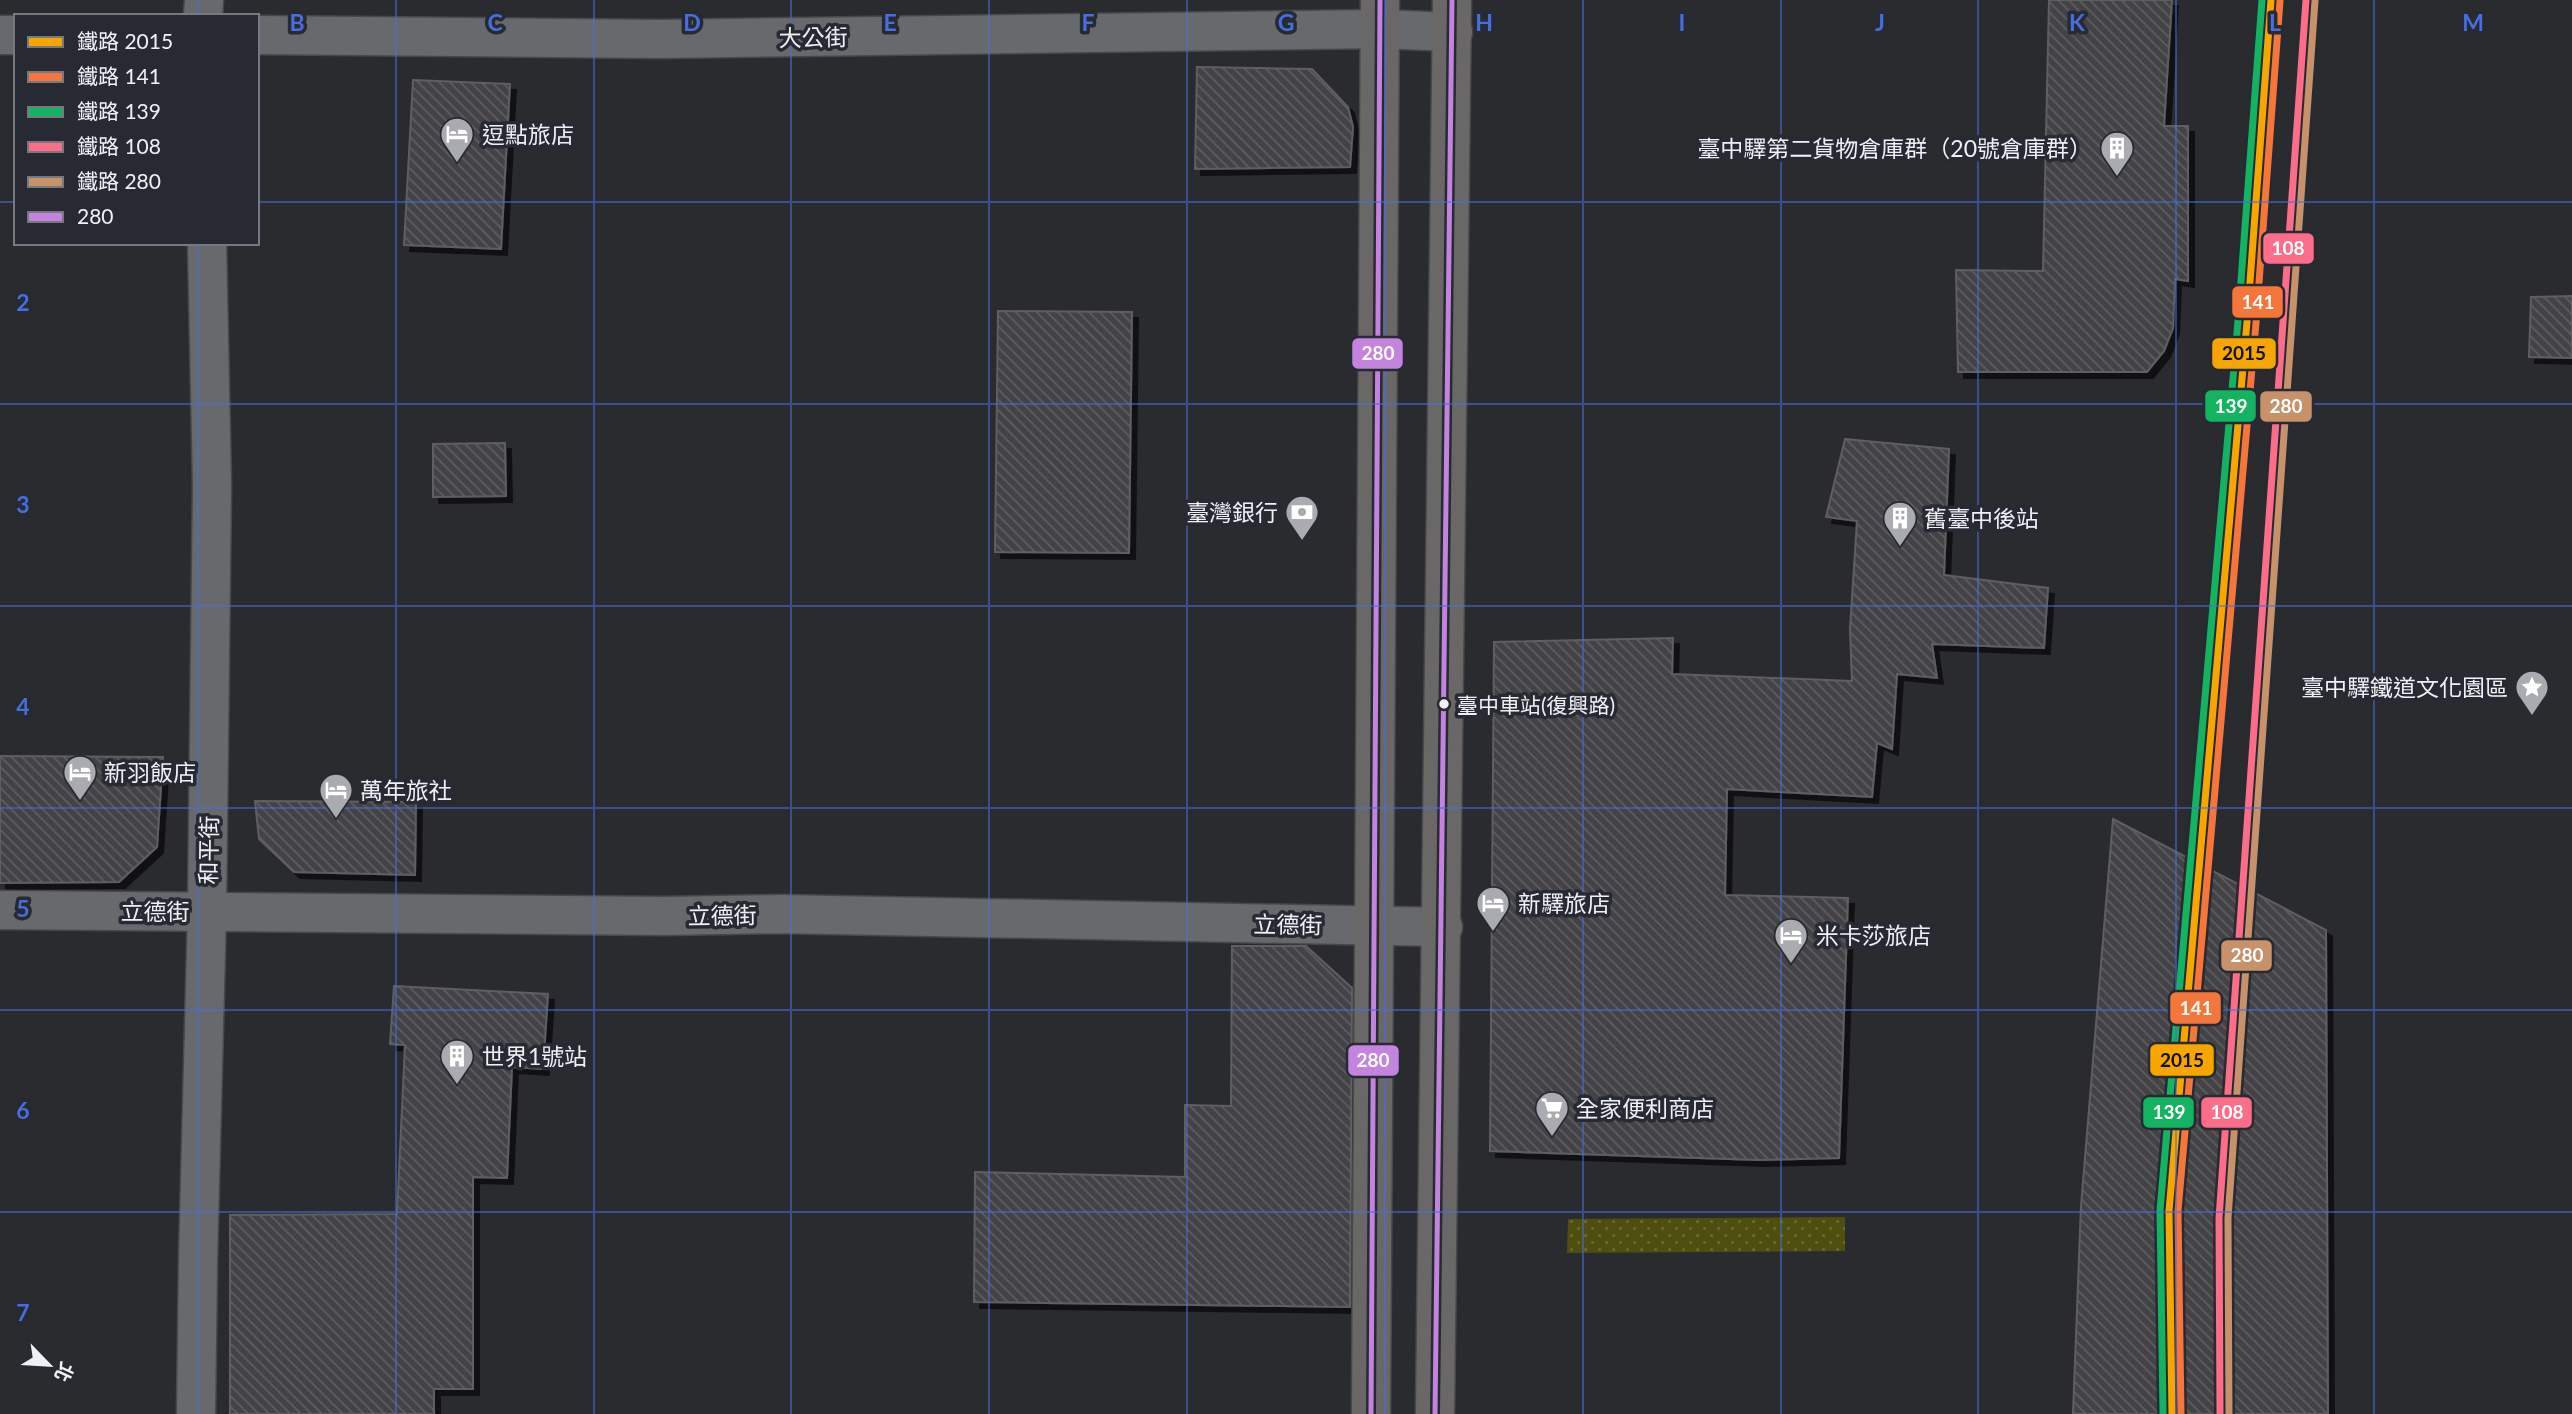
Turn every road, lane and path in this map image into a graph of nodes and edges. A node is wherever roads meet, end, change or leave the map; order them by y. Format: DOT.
graph roads {
  1 [pos="1380,15"];
  2 [pos="1453,16"];
  3 [pos="259,36"];
  4 [pos="207,245"];
  5 [pos="0,910"];
  6 [pos="208,911"];
  7 [pos="1374,926"];
  8 [pos="1443,927"];
  9 [pos="196,1414"];
  10 [pos="1371,1414"];
  11 [pos="1435,1414"];
  1 -- 2 [label="street, 大公街"];
  1 -- 3 [label="street, 大公街"];
  1 -- 7 [label="main road"];
  2 -- 8 [label="main road"];
  4 -- 6 [label="street, 和平街"];
  5 -- 6 [label="street, 立德街"];
  6 -- 7 [label="street, 立德街"];
  6 -- 9 [label="street, 和平街"];
  7 -- 8 [label="street, 立德街"];
  7 -- 10 [label="main road"];
  8 -- 11 [label="main road"];
}
